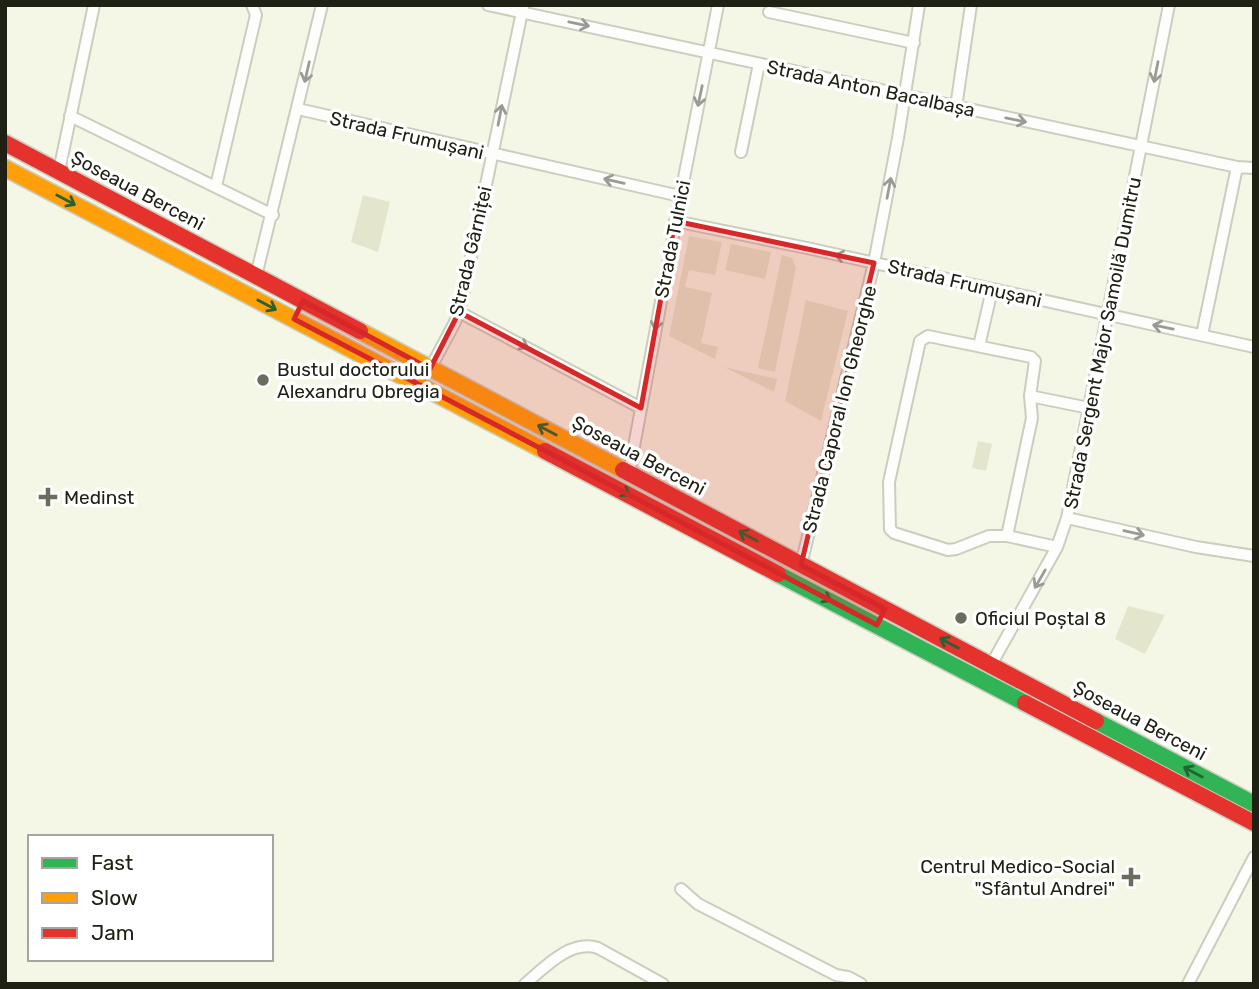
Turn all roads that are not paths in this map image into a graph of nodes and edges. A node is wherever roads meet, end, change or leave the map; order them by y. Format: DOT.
graph roads {
  1 [pos="94,5"];
  2 [pos="252,5"];
  3 [pos="322,5"];
  4 [pos="488,5"];
  5 [pos="718,5"];
  6 [pos="919,5"];
  7 [pos="971,5"];
  8 [pos="1170,5"];
  9 [pos="522,9"];
  10 [pos="769,12"];
  11 [pos="914,43"];
  12 [pos="709,53"];
  13 [pos="759,64"];
  14 [pos="905,96"];
  15 [pos="956,107"];
  16 [pos="298,109"];
  17 [pos="70,116"];
  18 [pos="5,143"];
  19 [pos="1141,146"];
  20 [pos="741,152"];
  21 [pos="492,155"];
  22 [pos="1237,167"];
  23 [pos="5,168"];
  24 [pos="1254,168"];
  25 [pos="59,172"];
  26 [pos="216,186"];
  27 [pos="680,196"];
  28 [pos="272,215"];
  29 [pos="675,221"];
  30 [pos="874,263"];
  31 [pos="256,276"];
  32 [pos="992,290"];
  33 [pos="303,301"];
  34 [pos="459,312"];
  35 [pos="1107,314"];
  36 [pos="294,319"];
  37 [pos="1202,335"];
  38 [pos="979,346"];
  39 [pos="1254,347"];
  40 [pos="430,369"];
  41 [pos="1030,396"];
  42 [pos="484,397"];
  43 [pos="641,408"];
  44 [pos="1089,408"];
  45 [pos="475,414"];
  46 [pos="629,473"];
  47 [pos="1067,517"];
  48 [pos="1007,536"];
  49 [pos="1057,547"];
  50 [pos="1254,556"];
  51 [pos="801,565"];
  52 [pos="886,609"];
  53 [pos="877,625"];
  54 [pos="991,665"];
  55 [pos="1254,804"];
  56 [pos="1254,823"];
  57 [pos="1254,857"];
  58 [pos="681,889"];
  59 [pos="846,980"];
  60 [pos="525,984"];
  61 [pos="663,984"];
  62 [pos="861,984"];
  63 [pos="1188,984"];
  1 -- 17 [label="street"];
  2 -- 26 [label="street"];
  3 -- 16 [label="street, one-way"];
  4 -- 9 [label="street, Strada Anton Bacalbașa"];
  5 -- 12 [label="street, Strada Tulnici"];
  6 -- 11 [label="street, Strada Caporal Ion Gheorghe"];
  7 -- 15 [label="street"];
  8 -- 19 [label="street, Strada Sergent Major Samoilă Dumitru, one-way"];
  9 -- 12 [label="street, Strada Anton Bacalbașa, one-way"];
  21 -- 9 [label="street, Strada Gârniței, one-way"];
  10 -- 11 [label="street"];
  11 -- 14 [label="street, Strada Caporal Ion Gheorghe"];
  12 -- 13 [label="street, Strada Anton Bacalbașa"];
  12 -- 27 [label="street, Strada Tulnici, one-way"];
  13 -- 14 [label="street, Strada Anton Bacalbașa"];
  13 -- 20 [label="street"];
  14 -- 15 [label="street, Strada Anton Bacalbașa"];
  30 -- 14 [label="street, Strada Caporal Ion Gheorghe, one-way"];
  15 -- 19 [label="street, Strada Anton Bacalbașa, one-way"];
  16 -- 21 [label="street, Strada Frumușani"];
  16 -- 28 [label="street"];
  17 -- 25 [label="street"];
  17 -- 26 [label="street"];
  18 -- 25 [label="main road, Șoseaua Berceni"];
  19 -- 22 [label="street, Strada Anton Bacalbașa"];
  19 -- 35 [label="street, Strada Sergent Major Samoilă Dumitru"];
  27 -- 21 [label="street, Strada Frumușani, one-way"];
  21 -- 34 [label="street, Strada Gârniței"];
  22 -- 24 [label="street, Strada Anton Bacalbașa"];
  22 -- 37 [label="street"];
  23 -- 36 [label="main road, Șoseaua Berceni, one-way"];
  25 -- 31 [label="main road, Șoseaua Berceni"];
  26 -- 28 [label="street"];
  27 -- 29 [label="street, Strada Tulnici"];
  28 -- 31 [label="street"];
  30 -- 29 [label="street, Strada Frumușani, one-way"];
  29 -- 43 [label="street, Strada Tulnici, one-way"];
  30 -- 32 [label="street, Strada Frumușani"];
  30 -- 51 [label="street, Strada Caporal Ion Gheorghe"];
  31 -- 33 [label="main road, Șoseaua Berceni"];
  32 -- 35 [label="street, Strada Frumușani"];
  32 -- 38 [label="street"];
  33 -- 36 [label="main road"];
  33 -- 40 [label="main road, Șoseaua Berceni"];
  34 -- 40 [label="street, Strada Gârniței"];
  34 -- 43 [label="street, one-way"];
  37 -- 35 [label="street, Strada Frumușani, one-way"];
  35 -- 44 [label="street, Strada Sergent Major Samoilă Dumitru"];
  36 -- 45 [label="main road, Șoseaua Berceni"];
  37 -- 39 [label="street, Strada Frumușani"];
  38 -- 41 [label="street"];
  38 -- 48 [label="street"];
  40 -- 42 [label="main road, Șoseaua Berceni"];
  41 -- 44 [label="street"];
  41 -- 48 [label="street"];
  42 -- 45 [label="main road"];
  46 -- 42 [label="main road, Șoseaua Berceni, one-way"];
  43 -- 46 [label="street, Strada Tulnici"];
  44 -- 47 [label="street, Strada Sergent Major Samoilă Dumitru"];
  45 -- 53 [label="main road, Șoseaua Berceni, one-way"];
  51 -- 46 [label="main road, Șoseaua Berceni, one-way"];
  47 -- 49 [label="street, Strada Sergent Major Samoilă Dumitru"];
  47 -- 50 [label="street, one-way"];
  48 -- 49 [label="street"];
  49 -- 54 [label="street, Strada Sergent Major Samoilă Dumitru, one-way"];
  51 -- 52 [label="main road, Șoseaua Berceni"];
  52 -- 53 [label="main road"];
  54 -- 52 [label="main road, Șoseaua Berceni, one-way"];
  53 -- 56 [label="main road, Șoseaua Berceni"];
  55 -- 54 [label="main road, Șoseaua Berceni, one-way"];
  57 -- 63 [label="street"];
  58 -- 59 [label="street"];
  59 -- 62 [label="street"];
  60 -- 61 [label="street"];
}
